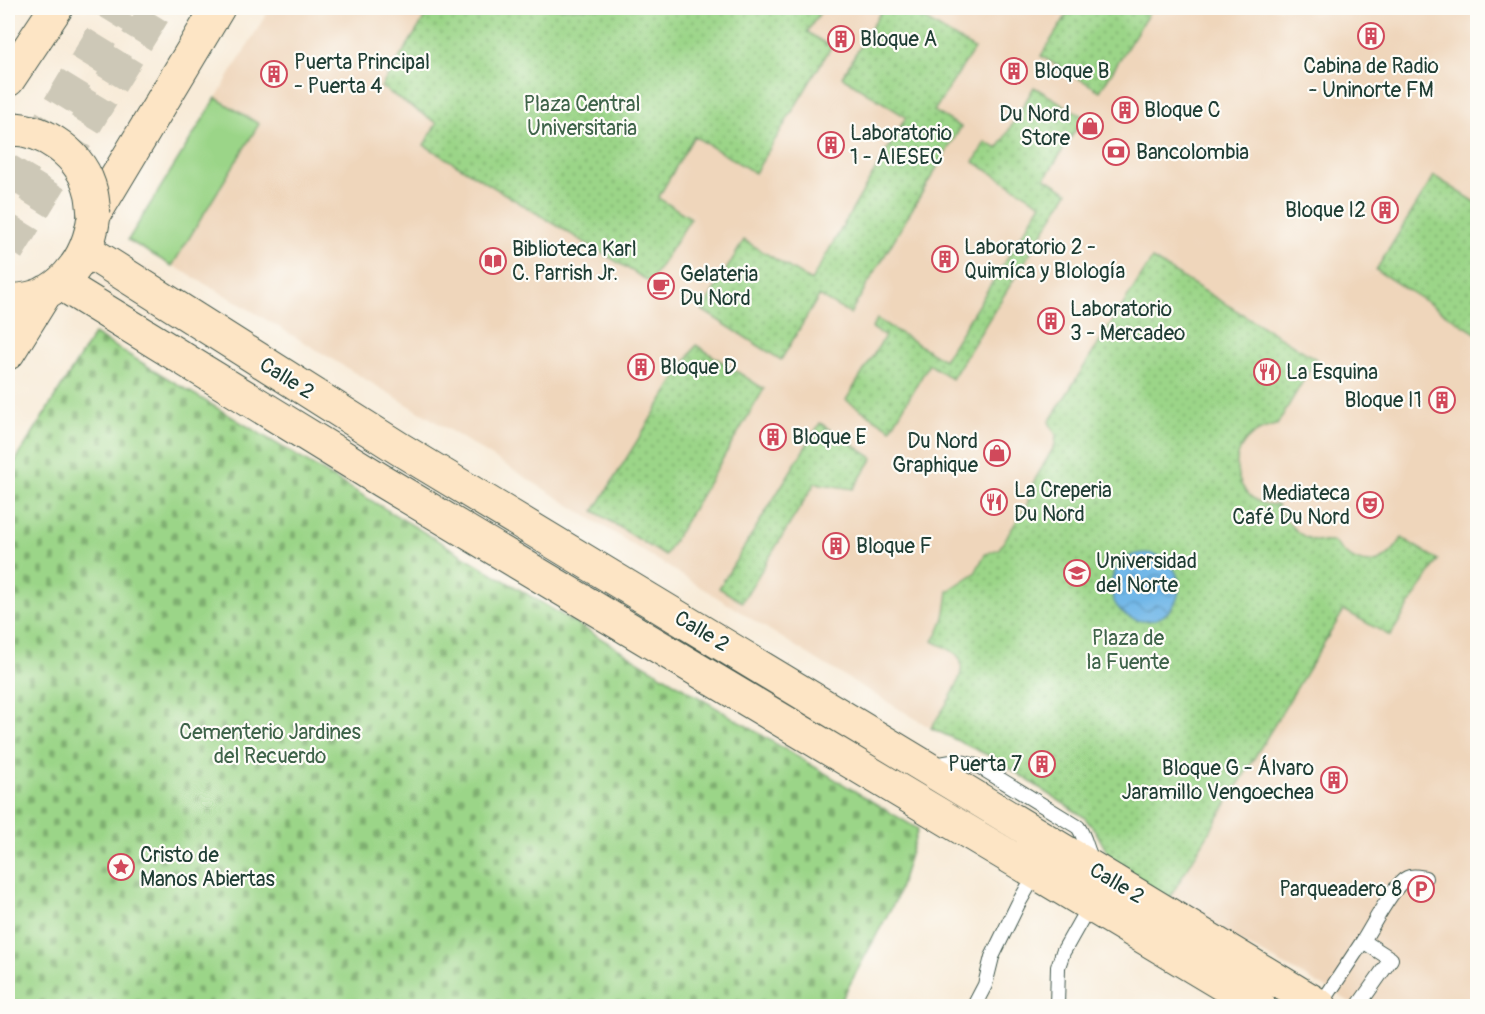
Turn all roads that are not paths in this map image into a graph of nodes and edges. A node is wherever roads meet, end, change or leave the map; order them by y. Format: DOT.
graph roads {
  1 [pos="56,8"];
  2 [pos="218,8"];
  3 [pos="8,80"];
  4 [pos="8,129"];
  5 [pos="94,215"];
  6 [pos="86,250"];
  7 [pos="38,292"];
  8 [pos="8,353"];
  9 [pos="400,449"];
  10 [pos="382,481"];
  11 [pos="1036,872"];
  12 [pos="1425,878"];
  13 [pos="1090,904"];
  14 [pos="1363,940"];
  15 [pos="974,1006"];
  16 [pos="1057,1006"];
  17 [pos="1259,1006"];
  18 [pos="1320,1006"];
  19 [pos="1358,1006"];
  1 -- 3 [label="street"];
  2 -- 5 [label="street"];
  4 -- 5 [label="street, bridge"];
  5 -- 6 [label="street"];
  6 -- 7 [label="street"];
  6 -- 9 [label="street, Calle 2"];
  7 -- 8 [label="street"];
  7 -- 10 [label="street, Calle 2"];
  9 -- 10 [label="street"];
  9 -- 18 [label="street, Calle 2"];
  10 -- 11 [label="street, Calle 2"];
  11 -- 13 [label="street, Calle 2"];
  11 -- 15 [label="lane"];
  12 -- 14 [label="lane"];
  13 -- 16 [label="lane"];
  13 -- 17 [label="street, Calle 2"];
  14 -- 18 [label="lane"];
  14 -- 19 [label="lane"];
}
